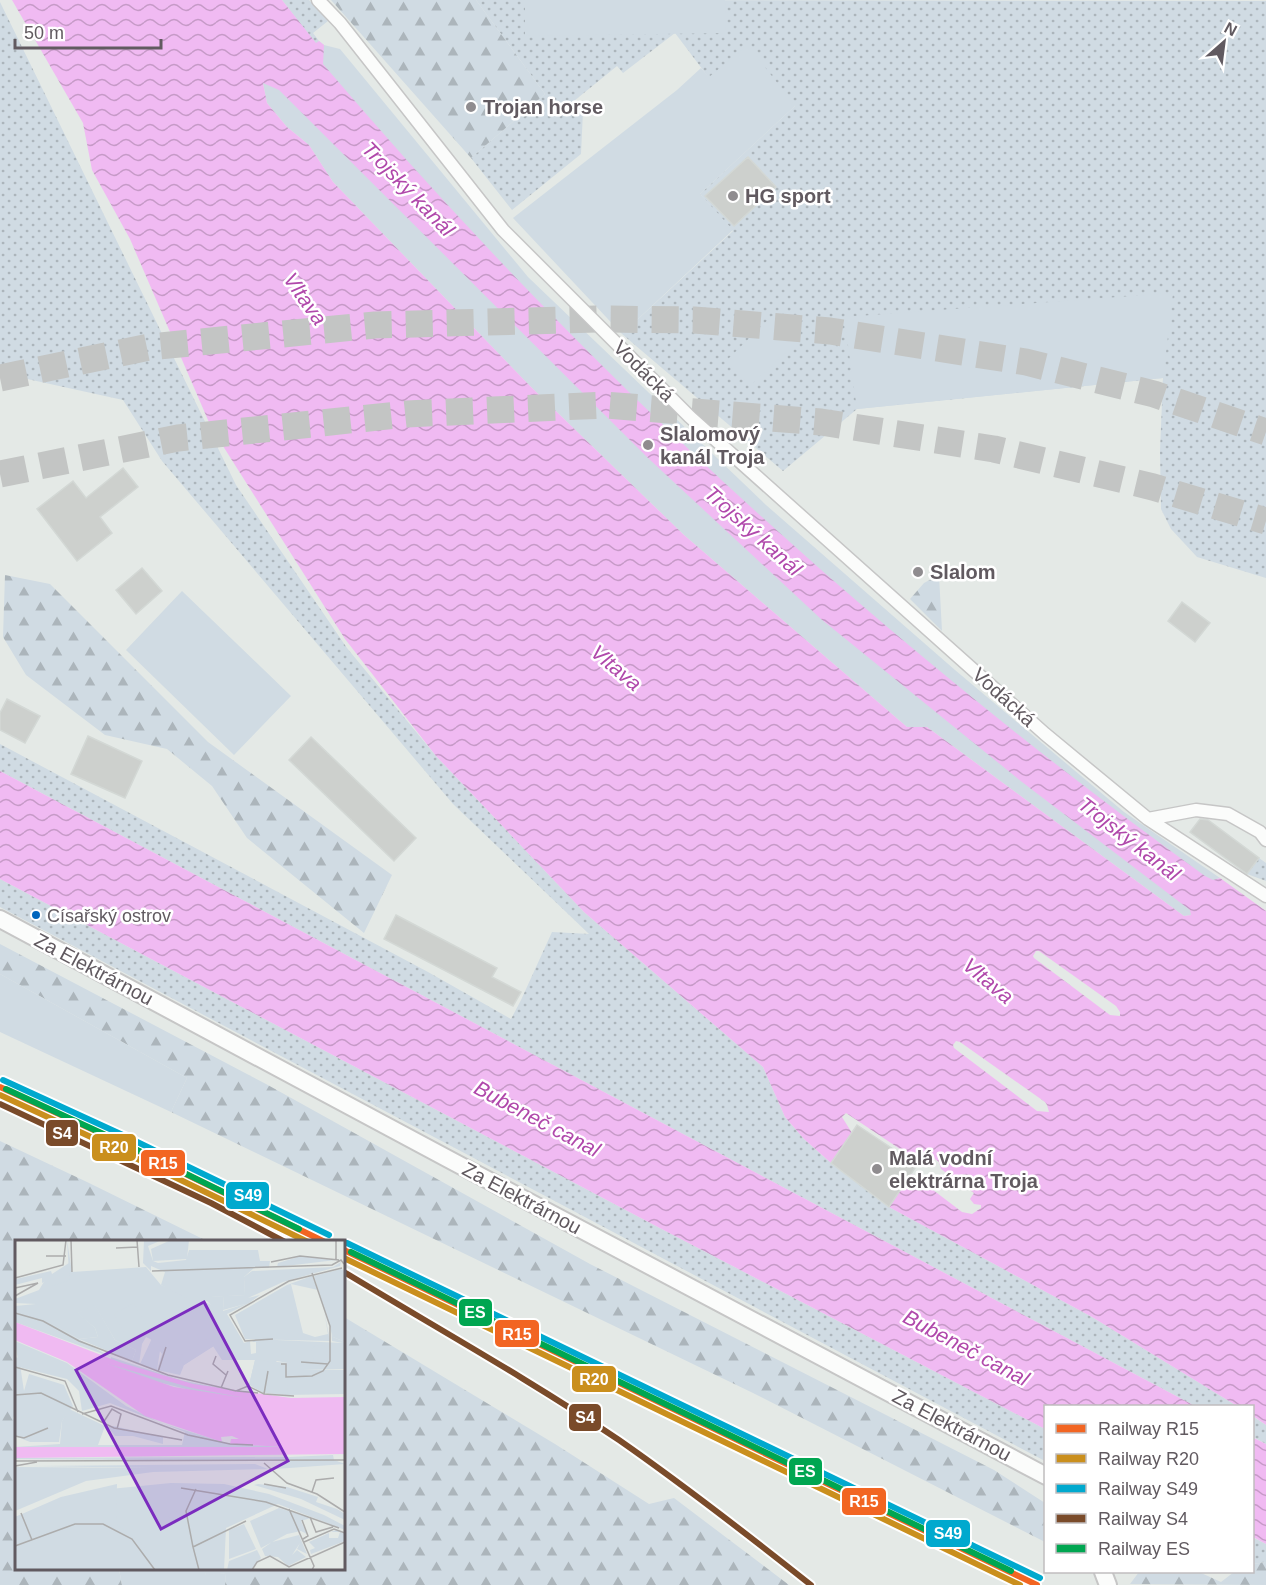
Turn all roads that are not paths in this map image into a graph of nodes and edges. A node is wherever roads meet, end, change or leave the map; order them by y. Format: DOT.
graph roads {
  1 [pos="318,0"];
  2 [pos="1148,819"];
  3 [pos="1266,840"];
  4 [pos="1266,896"];
  5 [pos="0,919"];
  6 [pos="1044,1474"];
  1 -- 2 [label="street, Vodácká"];
  2 -- 3 [label="street"];
  2 -- 4 [label="street, Vodácká"];
  5 -- 6 [label="street, Za Elektrárnou"];
}
